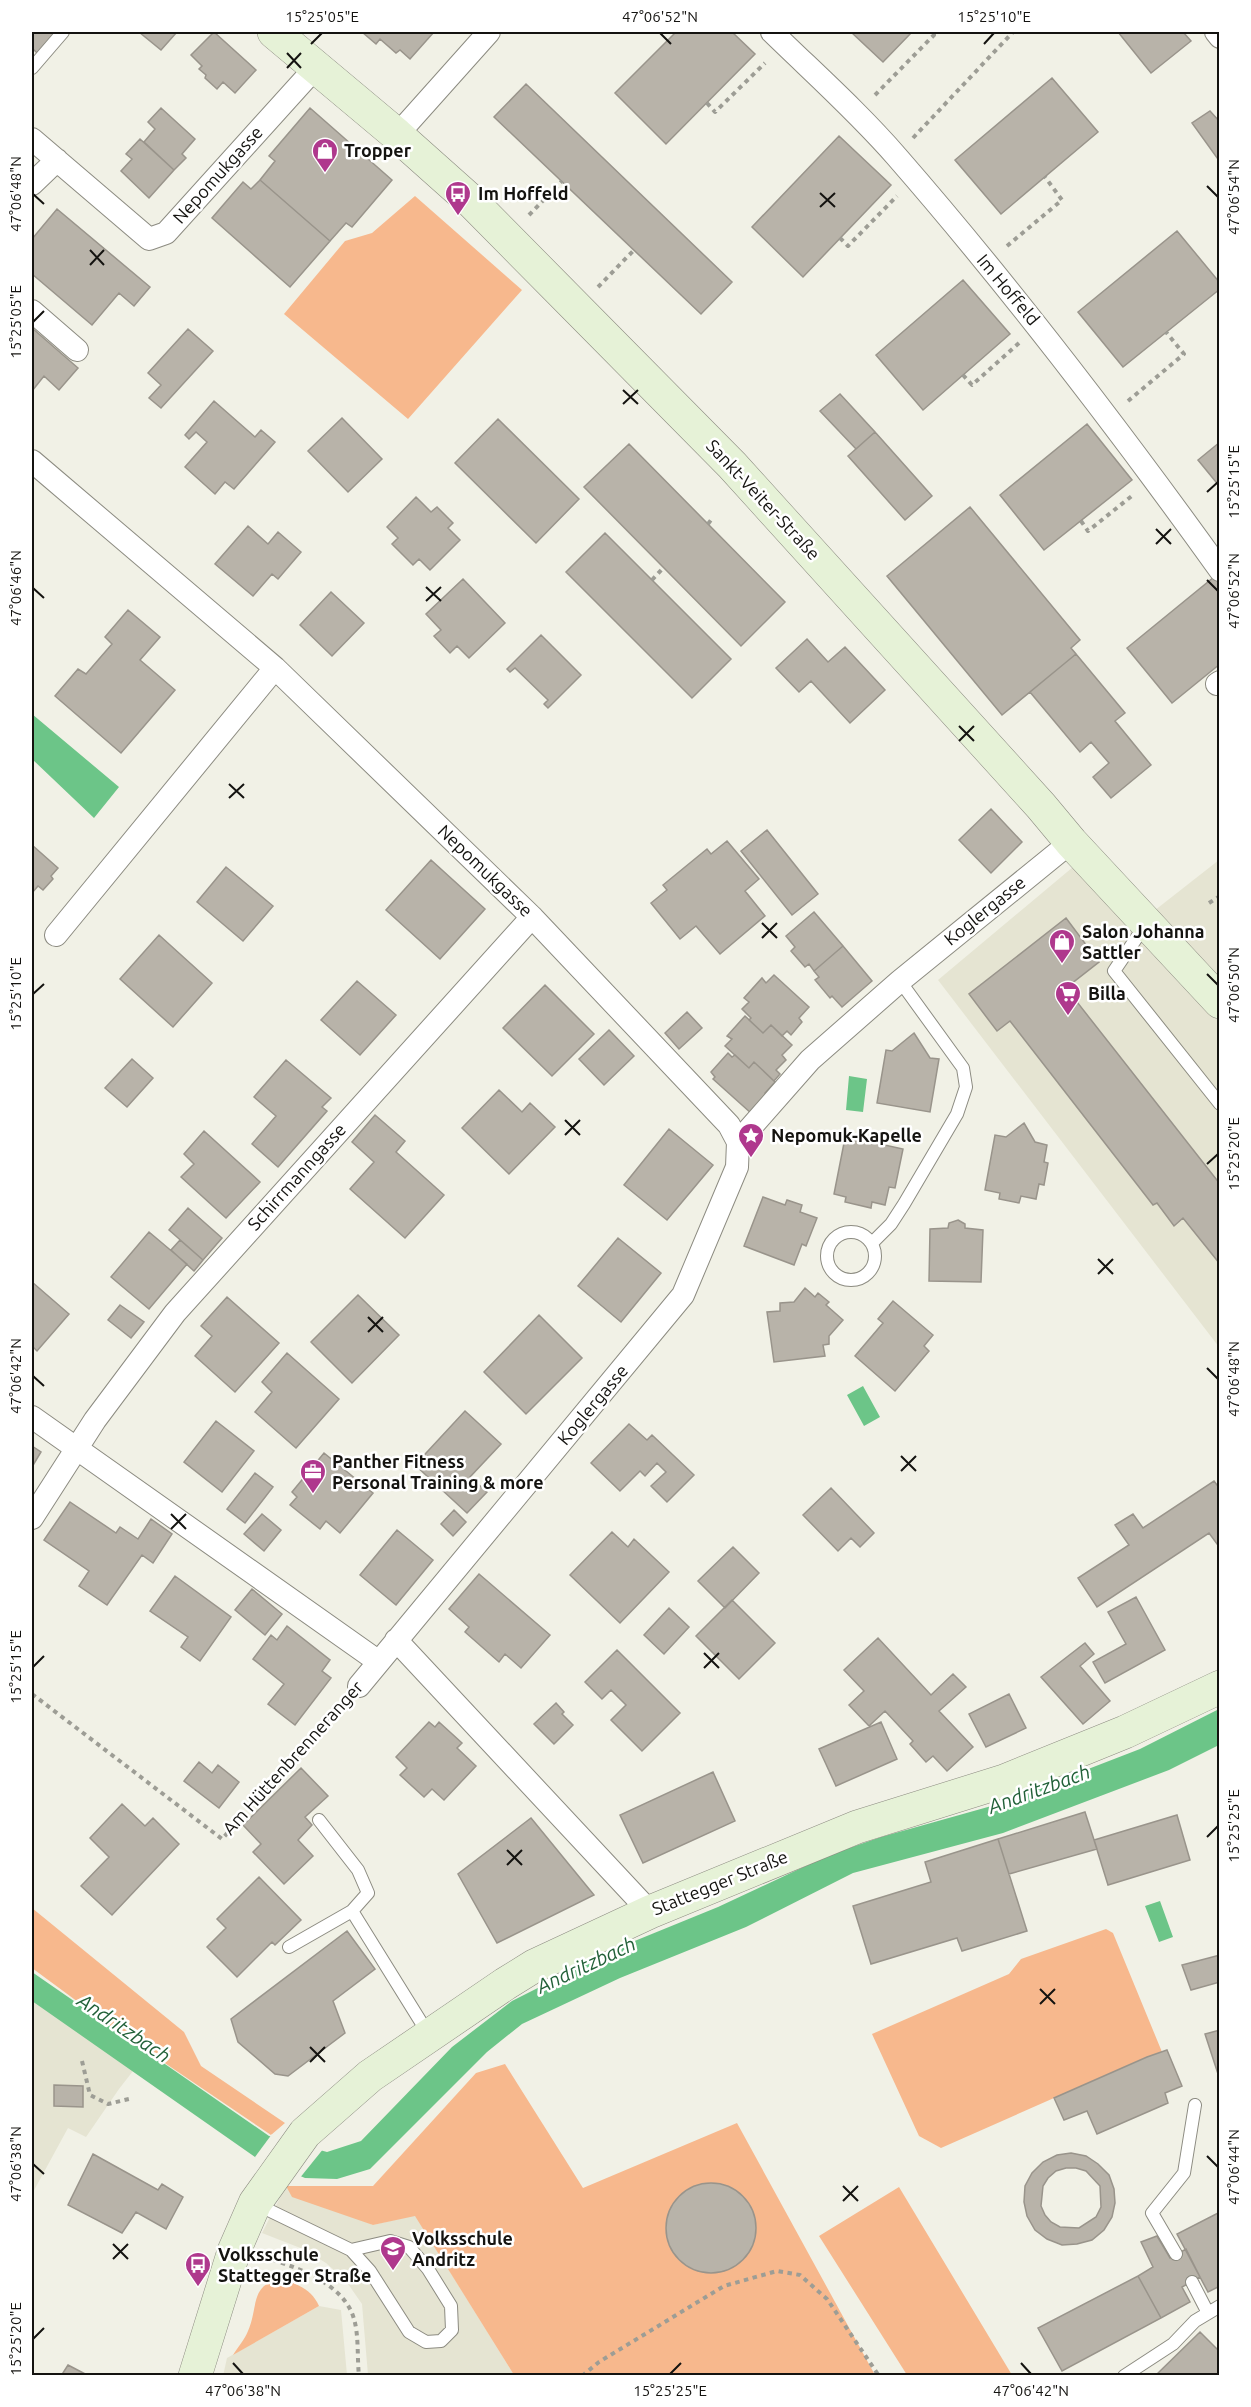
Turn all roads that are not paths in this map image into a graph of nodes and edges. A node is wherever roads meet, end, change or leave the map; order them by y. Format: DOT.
graph roads {
  1 [pos="63,32"];
  2 [pos="274,32"];
  3 [pos="489,32"];
  4 [pos="772,32"];
  5 [pos="1216,32"];
  6 [pos="1220,37"];
  7 [pos="316,67"];
  8 [pos="32,68"];
  9 [pos="398,135"];
  10 [pos="32,139"];
  11 [pos="57,160"];
  12 [pos="32,184"];
  13 [pos="32,311"];
  14 [pos="77,350"];
  15 [pos="32,461"];
  16 [pos="1220,570"];
  17 [pos="275,668"];
  18 [pos="1071,842"];
  19 [pos="532,917"];
  20 [pos="1146,923"];
  21 [pos="56,935"];
  22 [pos="900,981"];
  23 [pos="1220,1002"];
  24 [pos="1220,1104"];
  25 [pos="738,1142"];
  26 [pos="872,1243"];
  27 [pos="32,1417"];
  28 [pos="76,1449"];
  29 [pos="32,1518"];
  30 [pos="396,1640"];
  31 [pos="379,1662"];
  32 [pos="359,1686"];
  33 [pos="1220,1688"];
  34 [pos="319,1820"];
  35 [pos="352,1911"];
  36 [pos="650,1912"];
  37 [pos="289,1947"];
  38 [pos="429,2036"];
  39 [pos="1195,2105"];
  40 [pos="255,2203"];
  41 [pos="351,2250"];
  42 [pos="1176,2254"];
  43 [pos="1191,2282"];
  44 [pos="1220,2306"];
  45 [pos="1208,2313"];
  46 [pos="195,2376"];
  47 [pos="1124,2376"];
  1 -- 8 [label="lane"];
  2 -- 7 [label="main road, Sankt-Veiter-Straße"];
  3 -- 9 [label="street"];
  4 -- 16 [label="street, Im Hoffeld"];
  5 -- 6 [label="street"];
  7 -- 9 [label="main road, Sankt-Veiter-Straße"];
  7 -- 11 [label="street, Nepomukgasse"];
  9 -- 18 [label="main road, Sankt-Veiter-Straße"];
  10 -- 11 [label="street, Nepomukgasse"];
  11 -- 12 [label="street"];
  13 -- 14 [label="street"];
  15 -- 17 [label="street, Nepomukgasse"];
  17 -- 19 [label="street, Nepomukgasse"];
  17 -- 21 [label="street"];
  18 -- 20 [label="main road, Sankt-Veiter-Straße"];
  18 -- 22 [label="street, Koglergasse"];
  19 -- 25 [label="street, Nepomukgasse"];
  19 -- 28 [label="street, Schirrmanngasse"];
  20 -- 23 [label="main road, Sankt-Veiter-Straße"];
  20 -- 24 [label="lane"];
  22 -- 25 [label="street, Koglergasse"];
  22 -- 26 [label="lane"];
  25 -- 30 [label="street, Koglergasse"];
  26 -- 26 [label="lane"];
  27 -- 28 [label="street"];
  28 -- 29 [label="street"];
  28 -- 31 [label="street"];
  30 -- 31 [label="street, Am Hüttenbrenneranger"];
  30 -- 36 [label="street"];
  31 -- 32 [label="street, Am Hüttenbrenneranger"];
  33 -- 36 [label="main road, Stattegger Straße"];
  34 -- 35 [label="lane"];
  35 -- 37 [label="lane"];
  35 -- 38 [label="lane"];
  36 -- 38 [label="main road, Stattegger Straße"];
  38 -- 40 [label="main road, Stattegger Straße"];
  39 -- 42 [label="lane"];
  40 -- 41 [label="lane"];
  40 -- 46 [label="main road, Stattegger Straße"];
  41 -- 41 [label="lane"];
  43 -- 45 [label="lane"];
  44 -- 45 [label="lane"];
  45 -- 47 [label="lane"];
}
